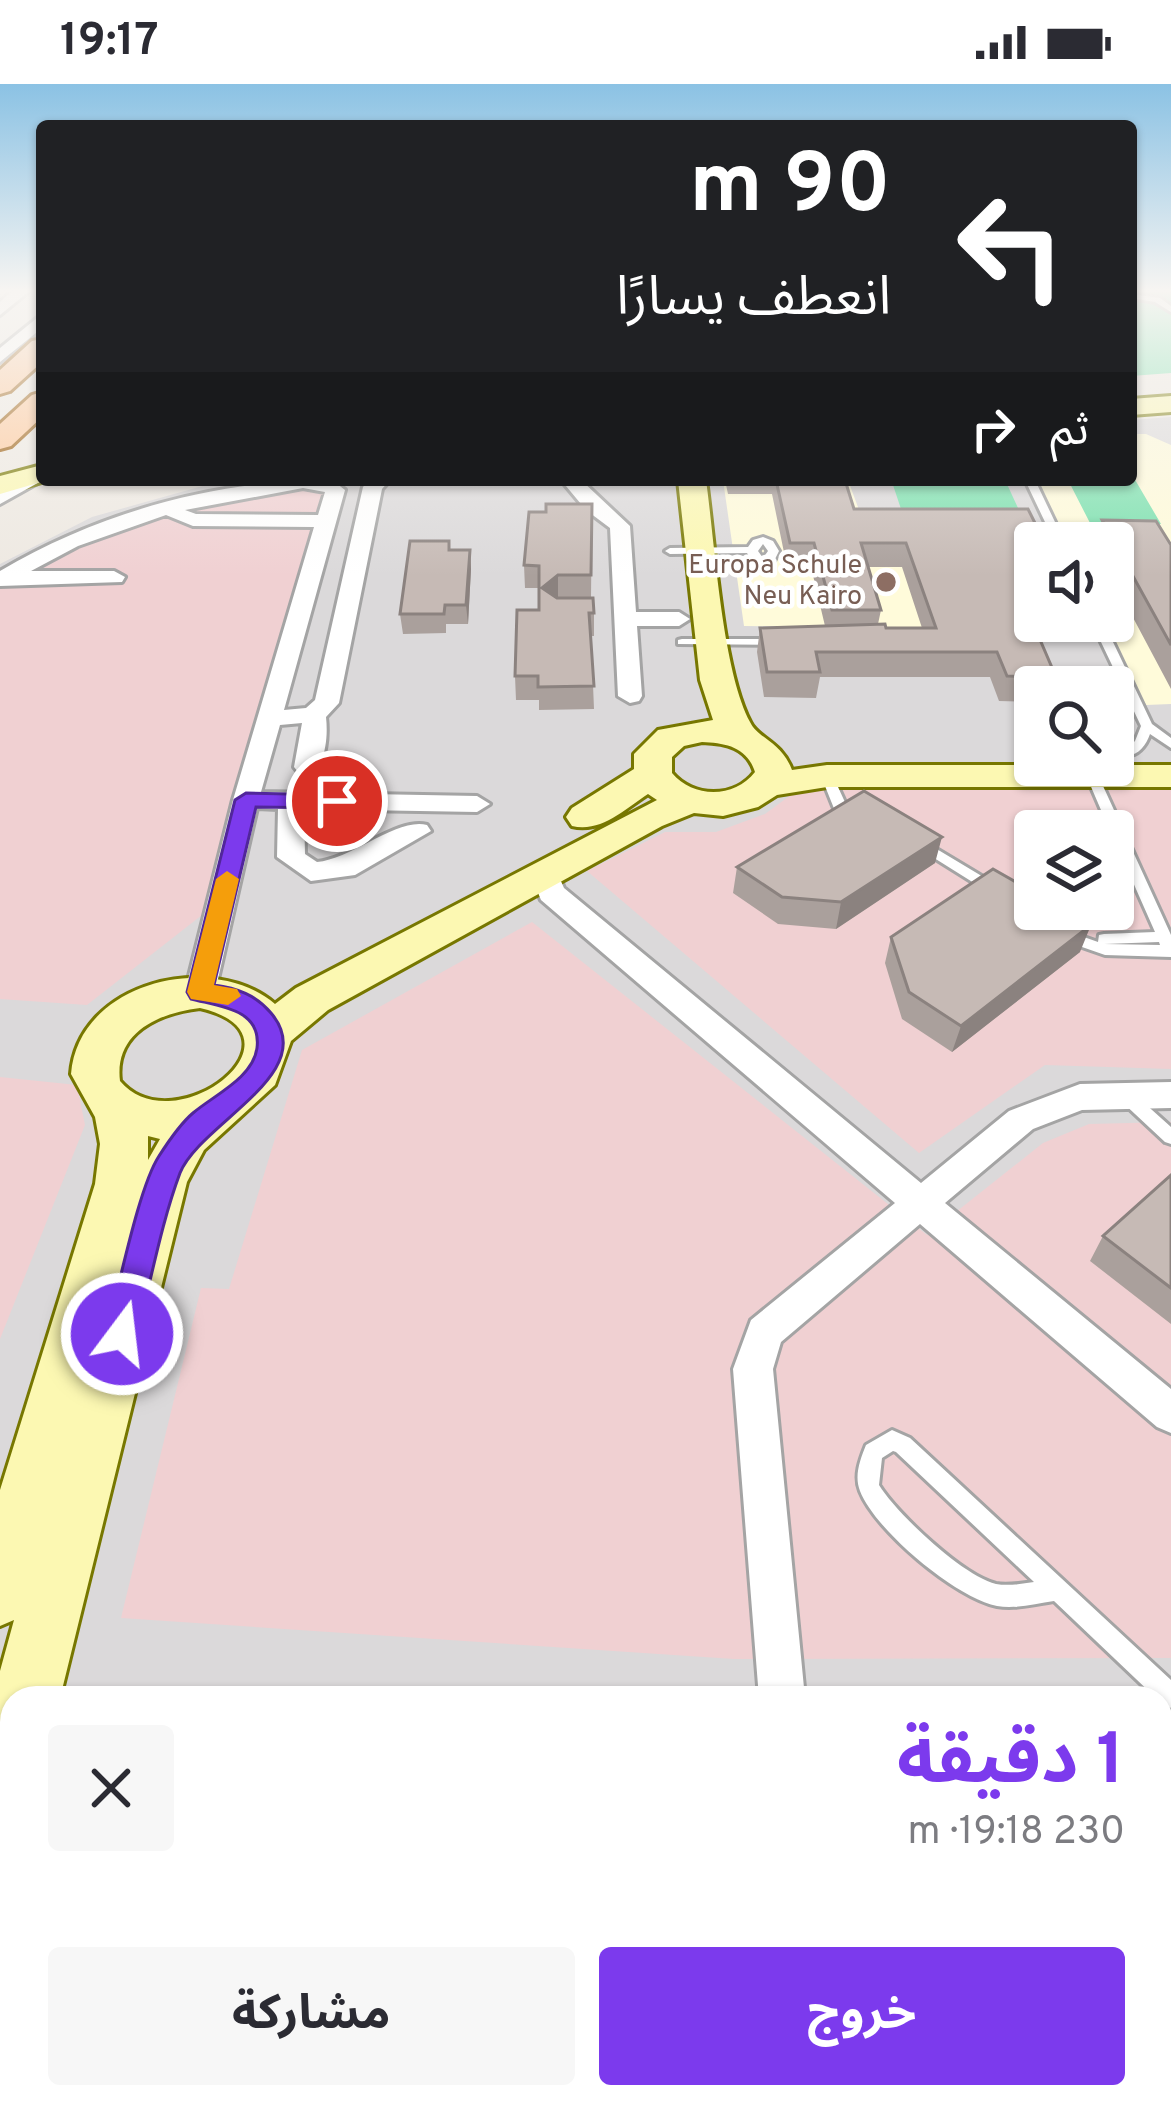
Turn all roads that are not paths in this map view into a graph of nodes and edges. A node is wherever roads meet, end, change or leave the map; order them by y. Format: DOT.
graph roads {
  1 [pos="1137,387"];
  2 [pos="1168,400"];
  3 [pos="1137,406"];
  4 [pos="36,407"];
  5 [pos="0,440"];
  6 [pos="36,475"];
  7 [pos="36,477"];
  8 [pos="0,485"];
  9 [pos="310,486"];
  10 [pos="327,486"];
  11 [pos="374,486"];
  12 [pos="577,486"];
  13 [pos="1033,486"];
  14 [pos="678,493"];
  15 [pos="0,498"];
  16 [pos="204,510"];
  17 [pos="328,521"];
  18 [pos="1050,522"];
  19 [pos="751,550"];
  20 [pos="684,551"];
  21 [pos="2,578"];
  22 [pos="114,578"];
  23 [pos="618,610"];
  24 [pos="687,626"];
  25 [pos="800,642"];
  26 [pos="1104,642"];
  27 [pos="630,696"];
  28 [pos="321,705"];
  29 [pos="273,707"];
  30 [pos="685,733"];
  31 [pos="748,741"];
  32 [pos="1137,750"];
  33 [pos="1014,754"];
  34 [pos="307,767"];
  35 [pos="652,774"];
  36 [pos="1171,776"];
  37 [pos="769,785"];
  38 [pos="246,800"];
  39 [pos="291,800"];
  40 [pos="691,801"];
  41 [pos="476,804"];
  42 [pos="417,831"];
  43 [pos="910,836"];
  44 [pos="536,866"];
  45 [pos="1007,898"];
  46 [pos="1058,930"];
  47 [pos="1168,946"];
  48 [pos="215,994"];
  49 [pos="269,1034"];
  50 [pos="1125,1095"];
  51 [pos="1171,1095"];
  52 [pos="118,1109"];
  53 [pos="213,1111"];
  54 [pos="1171,1137"];
  55 [pos="917,1202"];
  56 [pos="1171,1414"];
  57 [pos="1059,1589"];
  58 [pos="0,1594"];
  59 [pos="29,1686"];
  60 [pos="781,1686"];
  61 [pos="1161,1686"];
  1 -- 2 [label="street"];
  2 -- 3 [label="street"];
  4 -- 5 [label="main road"];
  6 -- 8 [label="street"];
  7 -- 15 [label="street"];
  9 -- 16 [label="street"];
  10 -- 17 [label="street"];
  11 -- 28 [label="street"];
  12 -- 23 [label="street"];
  13 -- 18 [label="lane"];
  14 -- 20 [label="street"];
  16 -- 17 [label="street"];
  16 -- 21 [label="street"];
  17 -- 29 [label="street"];
  19 -- 20 [label="lane"];
  20 -- 24 [label="street"];
  20 -- 24 [label="street"];
  21 -- 22 [label="street"];
  23 -- 24 [label="street"];
  23 -- 27 [label="street"];
  24 -- 25 [label="lane"];
  24 -- 30 [label="street"];
  24 -- 31 [label="street"];
  26 -- 32 [label="lane"];
  28 -- 29 [label="street"];
  28 -- 34 [label="street"];
  29 -- 38 [label="street"];
  30 -- 31 [label="street"];
  30 -- 35 [label="street"];
  31 -- 33 [label="street"];
  31 -- 37 [label="street"];
  32 -- 36 [label="street"];
  32 -- 37 [label="street"];
  32 -- 47 [label="lane"];
  35 -- 40 [label="street"];
  35 -- 44 [label="street"];
  37 -- 40 [label="street"];
  38 -- 39 [label="street"];
  38 -- 48 [label="street"];
  39 -- 41 [label="street"];
  39 -- 42 [label="street"];
  40 -- 44 [label="street"];
  43 -- 45 [label="lane"];
  44 -- 48 [label="street"];
  44 -- 49 [label="street"];
  44 -- 55 [label="street"];
  46 -- 47 [label="lane"];
  48 -- 49 [label="street"];
  48 -- 52 [label="street"];
  49 -- 53 [label="street"];
  50 -- 51 [label="street"];
  50 -- 54 [label="lane"];
  50 -- 55 [label="street"];
  52 -- 53 [label="street"];
  52 -- 58 [label="street"];
  53 -- 59 [label="street"];
  55 -- 56 [label="street"];
  55 -- 60 [label="street"];
  57 -- 57 [label="lane"];
  57 -- 61 [label="lane"];
}
